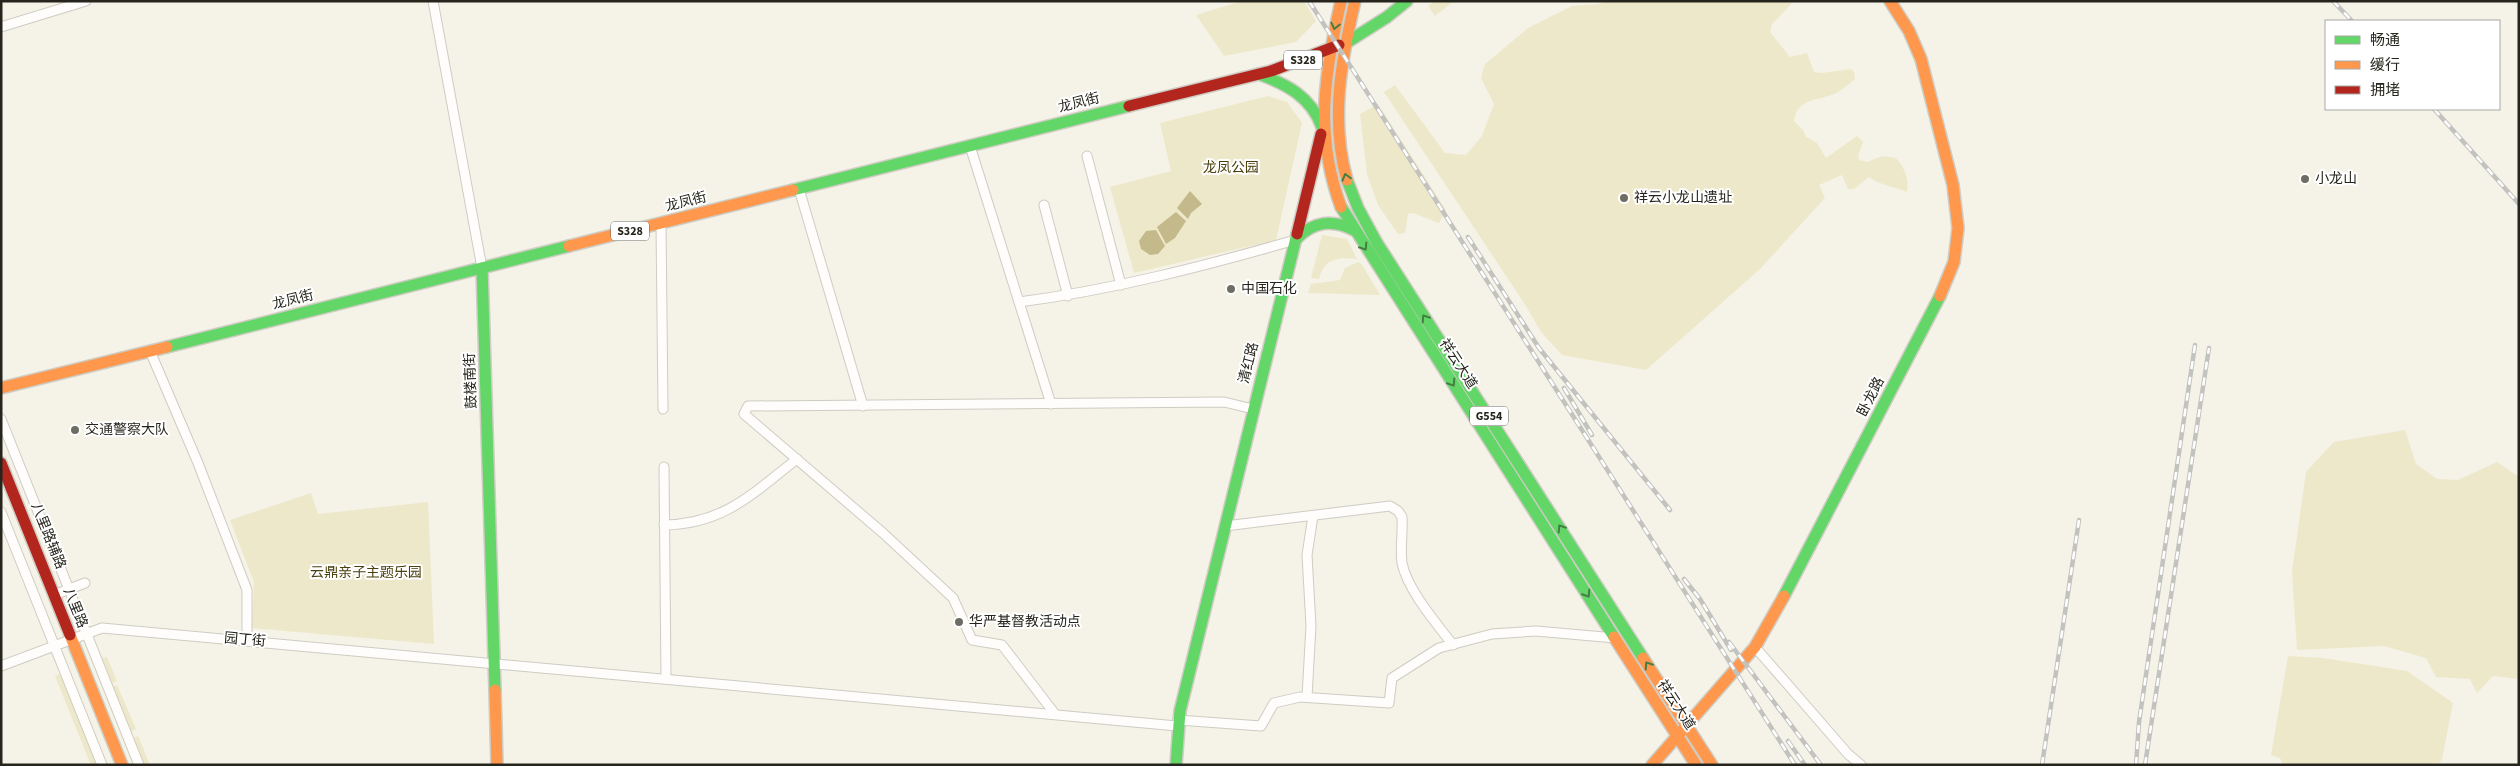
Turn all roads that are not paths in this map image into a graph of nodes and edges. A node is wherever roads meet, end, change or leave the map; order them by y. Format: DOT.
graph roads {
  1 [pos="86,1"];
  2 [pos="433,1"];
  3 [pos="1341,1"];
  4 [pos="1355,1"];
  5 [pos="1407,1"];
  6 [pos="1890,1"];
  7 [pos="1,27"];
  8 [pos="1346,43"];
  9 [pos="1329,50"];
  10 [pos="1259,74"];
  11 [pos="1322,129"];
  12 [pos="970,146"];
  13 [pos="1087,156"];
  14 [pos="800,189"];
  15 [pos="1044,205"];
  16 [pos="661,223"];
  17 [pos="1354,230"];
  18 [pos="1295,240"];
  19 [pos="482,268"];
  20 [pos="1121,285"];
  21 [pos="1068,296"];
  22 [pos="1019,302"];
  23 [pos="150,351"];
  24 [pos="1,388"];
  25 [pos="1051,404"];
  26 [pos="863,406"];
  27 [pos="663,409"];
  28 [pos="1253,410"];
  29 [pos="1,419"];
  30 [pos="797,459"];
  31 [pos="1,463"];
  32 [pos="664,467"];
  33 [pos="1,512"];
  34 [pos="1313,516"];
  35 [pos="664,525"];
  36 [pos="1225,526"];
  37 [pos="85,584"];
  38 [pos="69,589"];
  39 [pos="54,595"];
  40 [pos="87,634"];
  41 [pos="1615,638"];
  42 [pos="72,639"];
  43 [pos="247,640"];
  44 [pos="1453,644"];
  45 [pos="54,646"];
  46 [pos="1755,647"];
  47 [pos="494,663"];
  48 [pos="1,666"];
  49 [pos="666,679"];
  50 [pos="1306,697"];
  51 [pos="1055,714"];
  52 [pos="1178,723"];
  53 [pos="1687,725"];
  54 [pos="1678,736"];
  55 [pos="102,765"];
  56 [pos="122,765"];
  57 [pos="139,765"];
  58 [pos="498,765"];
  59 [pos="1176,765"];
  60 [pos="1652,765"];
  61 [pos="1696,765"];
  62 [pos="1712,765"];
  63 [pos="1861,765"];
  1 -- 7 [label="street"];
  2 -- 19 [label="street, 鼓楼南街"];
  3 -- 9 [label="main road, 祥云大道 / G554, one-way"];
  4 -- 8 [label="main road, 祥云大道 / G554"];
  5 -- 8 [label="main road"];
  6 -- 46 [label="main road, 卧龙路"];
  8 -- 9 [label="main road, 龙凤街 / S328"];
  8 -- 11 [label="main road, 清红路"];
  53 -- 8 [label="main road, 祥云大道 / G554, one-way"];
  9 -- 10 [label="main road, 龙凤街 / S328"];
  9 -- 11 [label="main road, 祥云大道 / G554"];
  10 -- 11 [label="main road"];
  10 -- 12 [label="main road, 龙凤街 / S328"];
  11 -- 17 [label="main road, 祥云大道 / G554"];
  11 -- 18 [label="main road, 清红路"];
  12 -- 14 [label="main road, 龙凤街 / S328"];
  12 -- 22 [label="street"];
  13 -- 20 [label="street"];
  14 -- 16 [label="main road, 龙凤街 / S328"];
  14 -- 26 [label="street"];
  15 -- 21 [label="street"];
  16 -- 19 [label="main road, 龙凤街 / S328"];
  16 -- 27 [label="street"];
  17 -- 18 [label="main road"];
  17 -- 41 [label="main road, 祥云大道 / G554, one-way"];
  18 -- 20 [label="street"];
  18 -- 28 [label="main road, 清红路"];
  19 -- 23 [label="main road, 龙凤街 / S328"];
  19 -- 47 [label="main road, 鼓楼南街"];
  20 -- 21 [label="street"];
  21 -- 22 [label="street"];
  22 -- 25 [label="street"];
  23 -- 24 [label="main road, 龙凤街 / S328"];
  23 -- 43 [label="street"];
  25 -- 26 [label="street"];
  25 -- 28 [label="street"];
  26 -- 30 [label="street"];
  28 -- 36 [label="main road, 清红路"];
  29 -- 38 [label="street, 八里路辅路"];
  30 -- 35 [label="street"];
  30 -- 51 [label="street"];
  31 -- 39 [label="main road, 八里路"];
  32 -- 35 [label="street"];
  33 -- 45 [label="street"];
  34 -- 36 [label="street"];
  34 -- 44 [label="street"];
  34 -- 50 [label="street"];
  35 -- 49 [label="street"];
  36 -- 52 [label="main road, 清红路"];
  37 -- 38 [label="street"];
  38 -- 39 [label="street"];
  38 -- 40 [label="street, 八里路辅路"];
  39 -- 42 [label="main road, 八里路"];
  40 -- 42 [label="street, 园丁街"];
  40 -- 43 [label="street, 园丁街"];
  40 -- 57 [label="street, 八里路辅路"];
  41 -- 44 [label="street"];
  41 -- 54 [label="main road, 祥云大道 / G554"];
  42 -- 45 [label="street, 园丁街"];
  42 -- 56 [label="main road, 八里路"];
  43 -- 47 [label="street, 园丁街"];
  44 -- 50 [label="street"];
  45 -- 48 [label="street, 园丁街"];
  45 -- 55 [label="street"];
  46 -- 53 [label="main road, 卧龙路"];
  46 -- 63 [label="street"];
  47 -- 49 [label="street, 园丁街"];
  47 -- 58 [label="main road, 鼓楼南街"];
  49 -- 51 [label="street, 园丁街"];
  50 -- 52 [label="street, 园丁街"];
  51 -- 52 [label="street, 园丁街"];
  52 -- 59 [label="main road, 清红路"];
  53 -- 54 [label="main road, 卧龙路"];
  53 -- 62 [label="main road, 祥云大道 / G554"];
  54 -- 60 [label="main road, 卧龙路"];
  54 -- 61 [label="main road, 祥云大道 / G554"];
}
